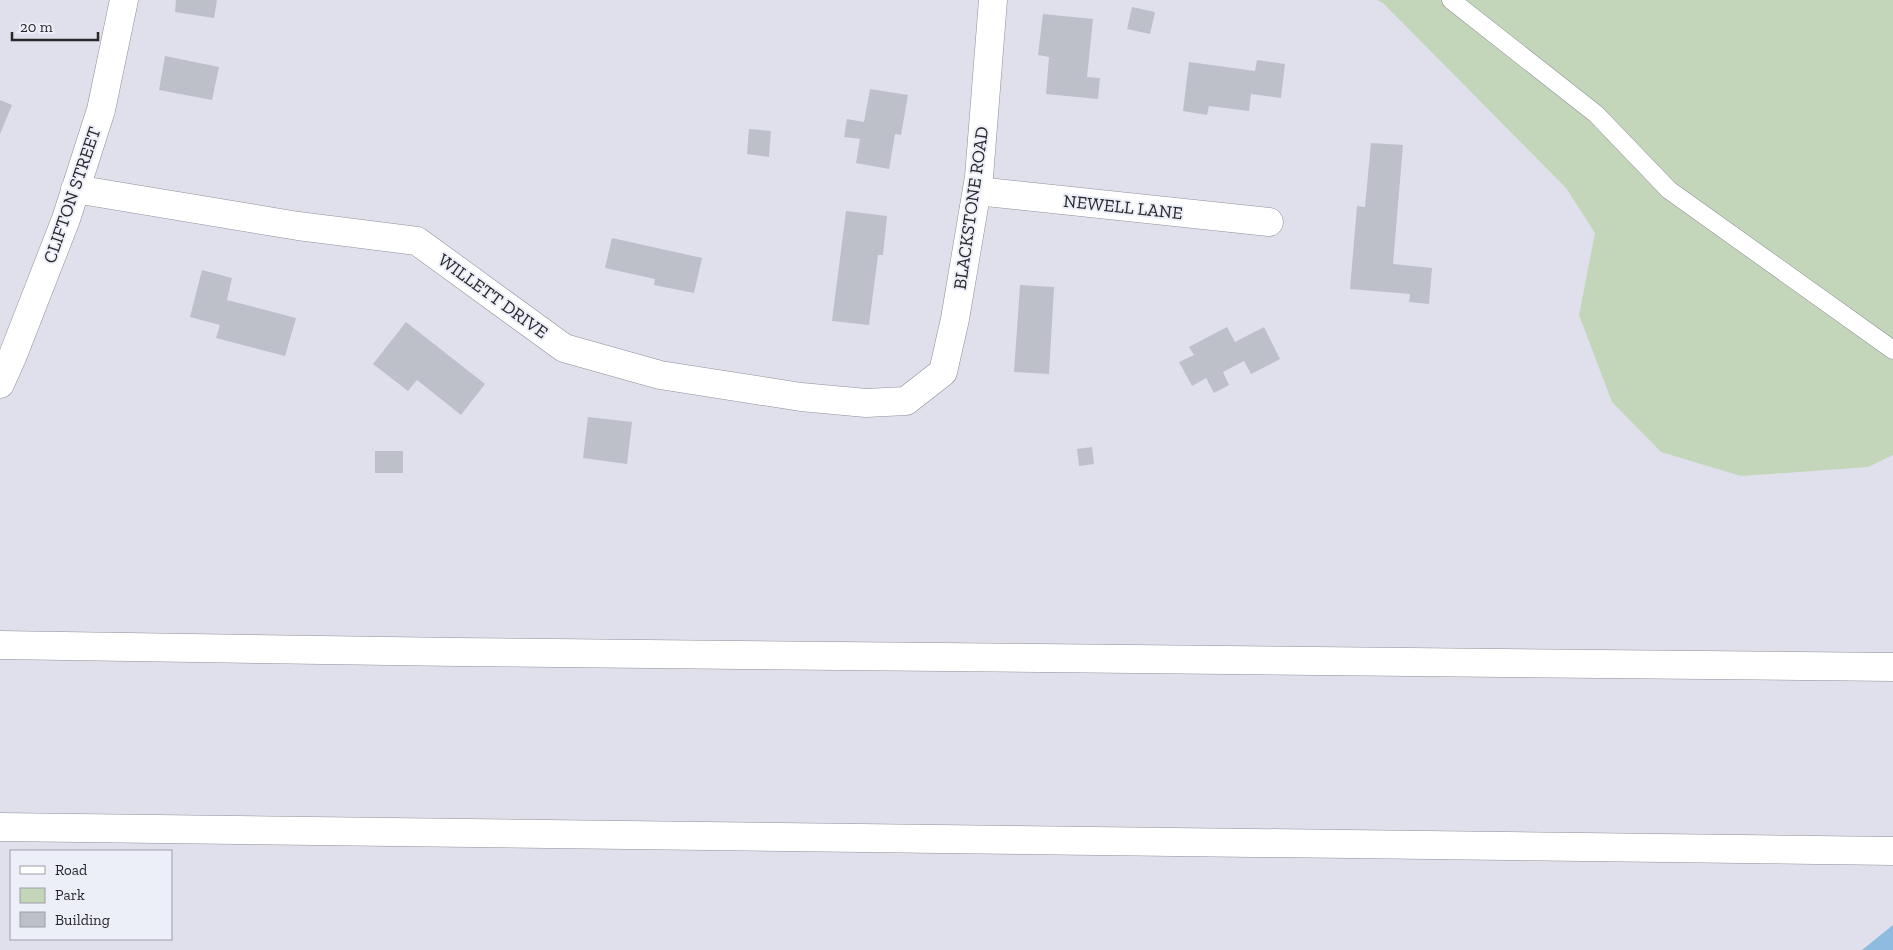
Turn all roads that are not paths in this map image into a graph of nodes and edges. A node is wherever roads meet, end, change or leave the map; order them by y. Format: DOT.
graph roads {
  1 [pos="124,0"];
  2 [pos="993,0"];
  3 [pos="1451,0"];
  4 [pos="75,189"];
  5 [pos="977,191"];
  6 [pos="1269,222"];
  7 [pos="1893,350"];
  8 [pos="0,384"];
  9 [pos="909,399"];
  10 [pos="0,645"];
  11 [pos="1893,667"];
  12 [pos="0,827"];
  13 [pos="1893,851"];
  1 -- 4 [label="main road, CLIFTON STREET"];
  2 -- 5 [label="main road, BLACKSTONE ROAD"];
  3 -- 7 [label="lane"];
  4 -- 8 [label="main road, CLIFTON STREET"];
  4 -- 9 [label="main road, WILLETT DRIVE"];
  5 -- 6 [label="main road, NEWELL LANE"];
  5 -- 9 [label="main road, BLACKSTONE ROAD"];
  10 -- 11 [label="main road"];
  12 -- 13 [label="main road"];
}
